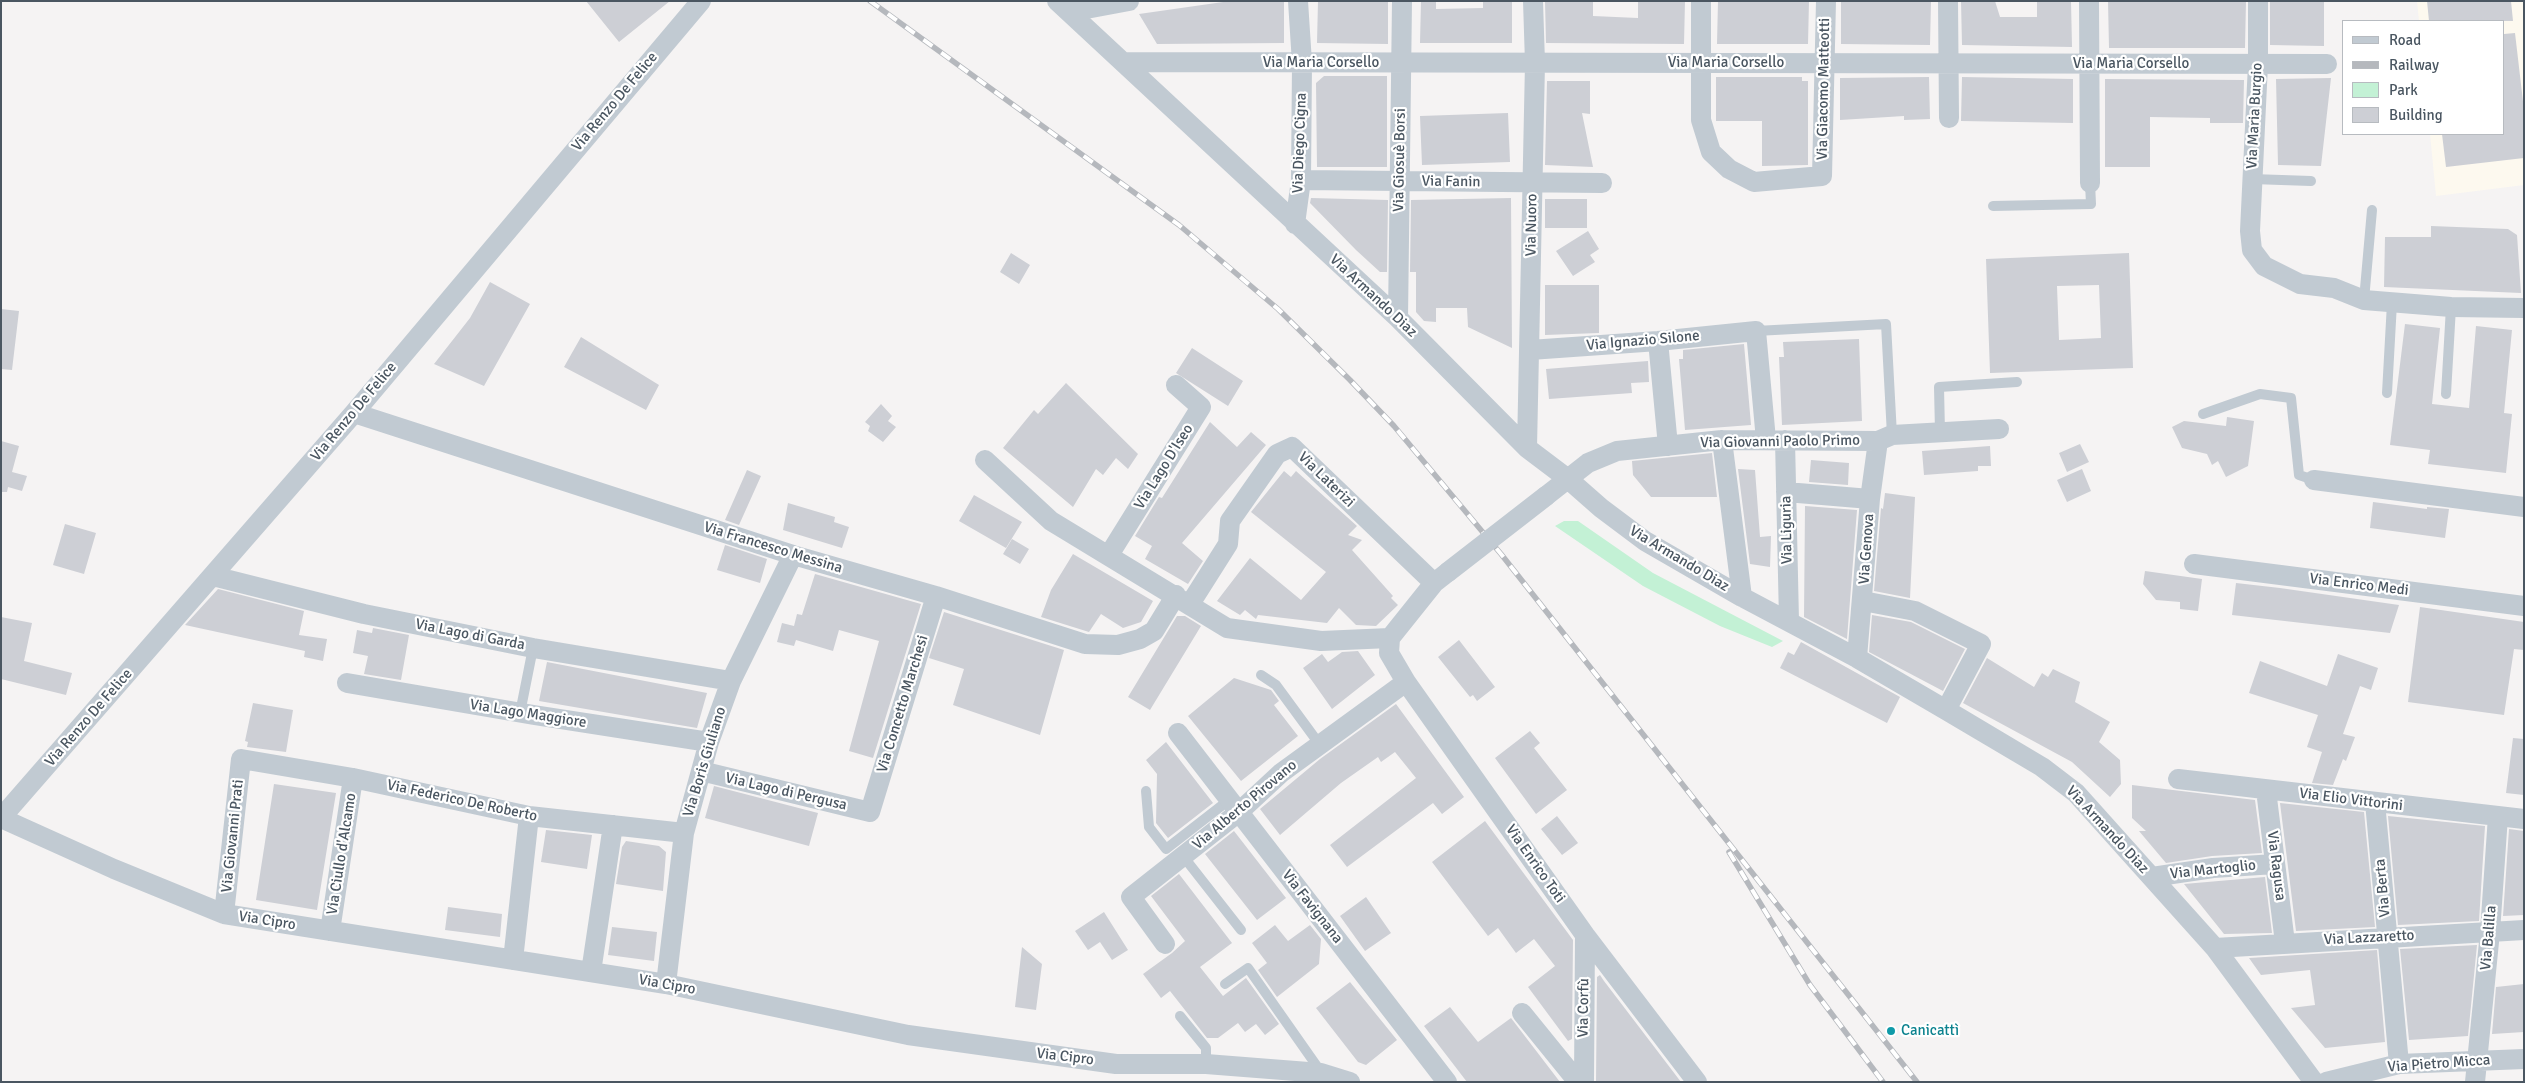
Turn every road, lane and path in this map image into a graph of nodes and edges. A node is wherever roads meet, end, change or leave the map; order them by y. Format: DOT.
graph roads {
  1 [pos="702,1"];
  2 [pos="1129,1"];
  3 [pos="1298,1"];
  4 [pos="1402,1"];
  5 [pos="1533,1"];
  6 [pos="1701,1"];
  7 [pos="1826,1"];
  8 [pos="1948,1"];
  9 [pos="2089,1"];
  10 [pos="2258,1"];
  11 [pos="1064,7"];
  12 [pos="1125,62"];
  13 [pos="1302,63"];
  14 [pos="1401,63"];
  15 [pos="1535,63"];
  16 [pos="1702,63"];
  17 [pos="1824,64"];
  18 [pos="1948,64"];
  19 [pos="2091,64"];
  20 [pos="2258,64"];
  21 [pos="2326,64"];
  22 [pos="1948,118"];
  23 [pos="2252,179"];
  24 [pos="1301,180"];
  25 [pos="1399,181"];
  26 [pos="2311,181"];
  27 [pos="1533,183"];
  28 [pos="1602,183"];
  29 [pos="2090,183"];
  30 [pos="1993,206"];
  31 [pos="2372,210"];
  32 [pos="1295,224"];
  33 [pos="2364,300"];
  34 [pos="2392,303"];
  35 [pos="2451,307"];
  36 [pos="2524,308"];
  37 [pos="1398,318"];
  38 [pos="1756,331"];
  39 [pos="1658,341"];
  40 [pos="1530,350"];
  41 [pos="2017,382"];
  42 [pos="1176,385"];
  43 [pos="2387,393"];
  44 [pos="2446,394"];
  45 [pos="354,413"];
  46 [pos="2203,414"];
  47 [pos="1999,429"];
  48 [pos="1940,432"];
  49 [pos="1885,438"];
  50 [pos="1722,440"];
  51 [pos="1775,440"];
  52 [pos="1668,446"];
  53 [pos="1527,448"];
  54 [pos="985,460"];
  55 [pos="1568,479"];
  56 [pos="2314,480"];
  57 [pos="1786,492"];
  58 [pos="1870,499"];
  59 [pos="2524,507"];
  60 [pos="793,555"];
  61 [pos="1109,555"];
  62 [pos="2194,564"];
  63 [pos="213,576"];
  64 [pos="1441,578"];
  65 [pos="936,596"];
  66 [pos="1742,597"];
  67 [pos="1183,600"];
  68 [pos="1862,601"];
  69 [pos="2524,606"];
  70 [pos="1788,621"];
  71 [pos="1390,638"];
  72 [pos="533,648"];
  73 [pos="1857,658"];
  74 [pos="1261,675"];
  75 [pos="730,681"];
  76 [pos="1406,682"];
  77 [pos="347,683"];
  78 [pos="1946,710"];
  79 [pos="520,713"];
  80 [pos="1178,733"];
  81 [pos="709,742"];
  82 [pos="1320,745"];
  83 [pos="241,758"];
  84 [pos="701,771"];
  85 [pos="353,778"];
  86 [pos="2178,779"];
  87 [pos="2266,790"];
  88 [pos="1146,792"];
  89 [pos="2375,802"];
  90 [pos="1234,806"];
  91 [pos="870,812"];
  92 [pos="529,816"];
  93 [pos="2498,816"];
  94 [pos="1,818"];
  95 [pos="2524,819"];
  96 [pos="613,825"];
  97 [pos="684,833"];
  98 [pos="1183,856"];
  99 [pos="2275,864"];
  100 [pos="2152,877"];
  101 [pos="224,914"];
  102 [pos="1241,930"];
  103 [pos="2524,930"];
  104 [pos="330,931"];
  105 [pos="2490,932"];
  106 [pos="1585,935"];
  107 [pos="2387,937"];
  108 [pos="2285,943"];
  109 [pos="1165,944"];
  110 [pos="2215,948"];
  111 [pos="513,960"];
  112 [pos="591,972"];
  113 [pos="666,984"];
  114 [pos="1225,984"];
  115 [pos="1522,1013"];
  116 [pos="1180,1016"];
  117 [pos="2524,1059"];
  118 [pos="2476,1060"];
  119 [pos="1206,1064"];
  120 [pos="2399,1064"];
  121 [pos="1321,1073"];
  122 [pos="1350,1082"];
  123 [pos="1447,1082"];
  124 [pos="1578,1082"];
  125 [pos="1584,1082"];
  126 [pos="1697,1082"];
  127 [pos="2314,1082"];
  128 [pos="2326,1082"];
  129 [pos="2474,1082"];
  1 -- 45 [label="street, Via Renzo De Felice"];
  2 -- 11 [label="street"];
  3 -- 13 [label="street, Via Diego Cigna"];
  4 -- 14 [label="street, Via Giosuè Borsi"];
  5 -- 15 [label="street, Via Nuoro"];
  6 -- 16 [label="street"];
  7 -- 17 [label="street, Via Giacomo Matteotti"];
  8 -- 18 [label="street"];
  9 -- 19 [label="street"];
  10 -- 20 [label="street, Via Maria Burgio"];
  11 -- 12 [label="street, Via Armando Diaz"];
  12 -- 13 [label="street, Via Maria Corsello"];
  12 -- 32 [label="street, Via Armando Diaz"];
  13 -- 14 [label="street, Via Maria Corsello"];
  13 -- 24 [label="street, Via Diego Cigna"];
  14 -- 15 [label="street, Via Maria Corsello"];
  14 -- 25 [label="street, Via Giosuè Borsi"];
  15 -- 16 [label="street, Via Maria Corsello"];
  15 -- 27 [label="street, Via Nuoro"];
  16 -- 17 [label="street, Via Maria Corsello"];
  16 -- 17 [label="street, Via Giacomo Matteotti"];
  17 -- 18 [label="street, Via Maria Corsello"];
  18 -- 19 [label="street, Via Maria Corsello"];
  18 -- 22 [label="street"];
  19 -- 20 [label="street, Via Maria Corsello"];
  19 -- 29 [label="street"];
  20 -- 21 [label="street, Via Maria Corsello"];
  20 -- 23 [label="street, Via Maria Burgio"];
  23 -- 26 [label="lane"];
  23 -- 33 [label="street, Via Maria Burgio"];
  24 -- 25 [label="street, Via Fanin"];
  24 -- 32 [label="street, Via Diego Cigna"];
  25 -- 27 [label="street, Via Fanin"];
  25 -- 37 [label="street, Via Giosuè Borsi"];
  27 -- 28 [label="street, Via Fanin"];
  27 -- 40 [label="street, Via Nuoro"];
  29 -- 30 [label="lane"];
  31 -- 33 [label="lane"];
  32 -- 37 [label="street, Via Armando Diaz"];
  33 -- 34 [label="street, Via Maria Burgio"];
  34 -- 35 [label="street, Via Maria Burgio"];
  34 -- 43 [label="lane"];
  35 -- 36 [label="street, Via Maria Burgio"];
  35 -- 44 [label="lane"];
  37 -- 53 [label="street, Via Armando Diaz"];
  38 -- 39 [label="street, Via Ignazio Silone"];
  38 -- 49 [label="lane"];
  38 -- 51 [label="street, Via Liguria"];
  39 -- 40 [label="street, Via Ignazio Silone"];
  39 -- 52 [label="street"];
  40 -- 53 [label="street, Via Nuoro"];
  41 -- 48 [label="lane"];
  42 -- 61 [label="street, Via Lago D'Iseo"];
  45 -- 60 [label="street, Via Francesco Messina"];
  45 -- 63 [label="street, Via Renzo De Felice"];
  46 -- 56 [label="lane"];
  47 -- 48 [label="street, Via Giovanni Paolo Primo"];
  48 -- 49 [label="street, Via Giovanni Paolo Primo"];
  49 -- 51 [label="street, Via Giovanni Paolo Primo"];
  49 -- 58 [label="street, Via Genova"];
  50 -- 51 [label="street, Via Giovanni Paolo Primo"];
  50 -- 52 [label="street, Via Giovanni Paolo Primo"];
  50 -- 66 [label="street"];
  51 -- 57 [label="street, Via Liguria"];
  52 -- 55 [label="street, Via Giovanni Paolo Primo"];
  53 -- 55 [label="street, Via Armando Diaz"];
  54 -- 61 [label="street"];
  55 -- 64 [label="street, Via Giovanni Paolo Primo, bridge"];
  55 -- 66 [label="street, Via Armando Diaz"];
  56 -- 59 [label="street"];
  57 -- 58 [label="street"];
  57 -- 70 [label="street, Via Liguria"];
  58 -- 68 [label="street, Via Genova"];
  60 -- 65 [label="street, Via Francesco Messina"];
  60 -- 75 [label="street, Via Boris Giuliano"];
  61 -- 67 [label="street"];
  62 -- 69 [label="street, Via Enrico Medi"];
  63 -- 72 [label="street, Via Lago di Garda"];
  63 -- 94 [label="street, Via Renzo De Felice"];
  64 -- 67 [label="street, Via Laterizi"];
  64 -- 71 [label="street"];
  65 -- 67 [label="street, Via Francesco Messina"];
  65 -- 91 [label="street, Via Concetto Marchesi"];
  66 -- 70 [label="street, Via Armando Diaz"];
  67 -- 71 [label="street"];
  68 -- 73 [label="street, Via Genova"];
  68 -- 78 [label="street"];
  70 -- 73 [label="street, Via Armando Diaz"];
  71 -- 76 [label="street, Via Enrico Toti"];
  72 -- 75 [label="street, Via Lago di Garda"];
  72 -- 79 [label="lane"];
  73 -- 78 [label="street, Via Armando Diaz"];
  74 -- 82 [label="lane"];
  75 -- 81 [label="street, Via Boris Giuliano"];
  76 -- 82 [label="street, Via Alberto Pirovano"];
  76 -- 106 [label="street, Via Enrico Toti"];
  77 -- 79 [label="street, Via Lago Maggiore"];
  78 -- 100 [label="street, Via Armando Diaz"];
  79 -- 81 [label="street, Via Lago Maggiore"];
  80 -- 90 [label="street, Via Favignana"];
  81 -- 84 [label="street, Via Boris Giuliano"];
  82 -- 90 [label="street, Via Alberto Pirovano"];
  83 -- 85 [label="street, Via Federico De Roberto"];
  83 -- 101 [label="street, Via Giovanni Prati"];
  84 -- 91 [label="street, Via Lago di Pergusa"];
  84 -- 97 [label="street, Via Boris Giuliano"];
  85 -- 92 [label="street, Via Federico De Roberto"];
  85 -- 104 [label="street, Via Ciullo d'Alcamo"];
  86 -- 87 [label="street, Via Elio Vittorini"];
  87 -- 89 [label="street, Via Elio Vittorini"];
  87 -- 99 [label="street, Via Ragusa"];
  88 -- 90 [label="lane"];
  89 -- 93 [label="street, Via Elio Vittorini"];
  89 -- 107 [label="street, Via Berta"];
  90 -- 98 [label="street, Via Alberto Pirovano"];
  90 -- 123 [label="street, Via Favignana"];
  92 -- 96 [label="street, Via Federico De Roberto"];
  92 -- 111 [label="street"];
  93 -- 95 [label="street, Via Elio Vittorini"];
  93 -- 105 [label="street, Via Balilla"];
  94 -- 101 [label="street, Via Cipro"];
  96 -- 97 [label="street, Via Federico De Roberto"];
  96 -- 112 [label="street"];
  97 -- 113 [label="street, Via Boris Giuliano"];
  98 -- 102 [label="lane"];
  98 -- 109 [label="street, Via Alberto Pirovano"];
  99 -- 100 [label="street, Via Martoglio"];
  99 -- 108 [label="street, Via Ragusa"];
  100 -- 110 [label="street, Via Armando Diaz"];
  101 -- 104 [label="street, Via Cipro"];
  103 -- 105 [label="street, Via Lazzaretto"];
  104 -- 111 [label="street, Via Cipro"];
  105 -- 107 [label="street, Via Lazzaretto"];
  105 -- 118 [label="street, Via Balilla"];
  106 -- 125 [label="street, Via Corfù"];
  106 -- 126 [label="street, Via Enrico Toti"];
  107 -- 108 [label="street, Via Lazzaretto"];
  107 -- 120 [label="street, Via Berta"];
  108 -- 110 [label="street, Via Lazzaretto"];
  110 -- 127 [label="street, Via Armando Diaz"];
  111 -- 112 [label="street, Via Cipro"];
  112 -- 113 [label="street, Via Cipro"];
  113 -- 119 [label="street, Via Cipro"];
  114 -- 121 [label="lane"];
  115 -- 124 [label="street"];
  116 -- 119 [label="lane"];
  117 -- 118 [label="street, Via Pietro Micca"];
  118 -- 120 [label="street, Via Pietro Micca"];
  118 -- 129 [label="street, Via Balilla"];
  119 -- 121 [label="street, Via Cipro"];
  120 -- 128 [label="street, Via Pietro Micca"];
  121 -- 122 [label="street, Via Cipro"];
}
